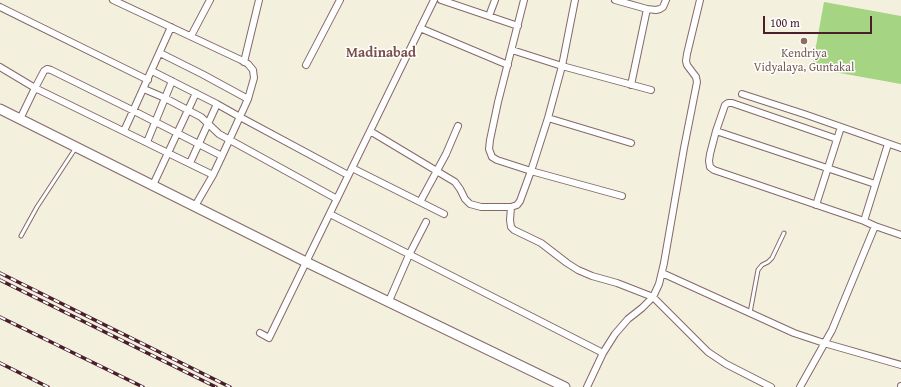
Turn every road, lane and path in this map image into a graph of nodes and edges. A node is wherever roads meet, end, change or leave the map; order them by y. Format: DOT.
graph roads {
  1 [pos="114,0"];
  2 [pos="210,0"];
  3 [pos="259,0"];
  4 [pos="340,0"];
  5 [pos="434,0"];
  6 [pos="442,0"];
  7 [pos="494,0"];
  8 [pos="524,0"];
  9 [pos="576,0"];
  10 [pos="615,0"];
  11 [pos="666,0"];
  12 [pos="700,0"];
  13 [pos="0,7"];
  14 [pos="647,9"];
  15 [pos="489,16"];
  16 [pos="518,26"];
  17 [pos="171,27"];
  18 [pos="420,28"];
  19 [pos="191,36"];
  20 [pos="512,50"];
  21 [pos="160,53"];
  22 [pos="244,62"];
  23 [pos="306,65"];
  24 [pos="508,65"];
  25 [pos="562,66"];
  26 [pos="0,67"];
  27 [pos="152,71"];
  28 [pos="148,80"];
  29 [pos="172,81"];
  30 [pos="631,85"];
  31 [pos="35,88"];
  32 [pos="144,89"];
  33 [pos="651,90"];
  34 [pos="196,93"];
  35 [pos="742,94"];
  36 [pos="165,98"];
  37 [pos="248,99"];
  38 [pos="217,104"];
  39 [pos="0,109"];
  40 [pos="189,110"];
  41 [pos="134,111"];
  42 [pos="240,117"];
  43 [pos="548,118"];
  44 [pos="20,119"];
  45 [pos="155,122"];
  46 [pos="208,123"];
  47 [pos="458,126"];
  48 [pos="841,127"];
  49 [pos="124,131"];
  50 [pos="370,131"];
  51 [pos="716,132"];
  52 [pos="177,133"];
  53 [pos="837,139"];
  54 [pos="230,140"];
  55 [pos="147,142"];
  56 [pos="631,143"];
  57 [pos="199,144"];
  58 [pos="888,144"];
  59 [pos="76,147"];
  60 [pos="901,148"];
  61 [pos="168,152"];
  62 [pos="222,156"];
  63 [pos="190,163"];
  64 [pos="352,168"];
  65 [pos="828,168"];
  66 [pos="531,171"];
  67 [pos="437,172"];
  68 [pos="213,175"];
  69 [pos="348,175"];
  70 [pos="875,184"];
  71 [pos="152,185"];
  72 [pos="622,196"];
  73 [pos="337,199"];
  74 [pos="420,202"];
  75 [pos="816,205"];
  76 [pos="195,206"];
  77 [pos="511,207"];
  78 [pos="330,214"];
  79 [pos="444,214"];
  80 [pos="864,221"];
  81 [pos="426,222"];
  82 [pos="874,226"];
  83 [pos="900,232"];
  84 [pos="784,233"];
  85 [pos="21,236"];
  86 [pos="409,255"];
  87 [pos="306,262"];
  88 [pos="662,273"];
  89 [pos="653,297"];
  90 [pos="389,302"];
  91 [pos="750,313"];
  92 [pos="260,333"];
  93 [pos="824,343"];
  94 [pos="603,353"];
  95 [pos="901,365"];
  96 [pos="565,387"];
  97 [pos="587,387"];
  98 [pos="771,387"];
  99 [pos="800,387"];
  1 -- 17 [label="street"];
  2 -- 19 [label="street"];
  3 -- 22 [label="street"];
  4 -- 23 [label="street"];
  5 -- 18 [label="street"];
  6 -- 15 [label="street"];
  7 -- 15 [label="street"];
  8 -- 16 [label="street"];
  9 -- 25 [label="street"];
  10 -- 14 [label="street"];
  11 -- 14 [label="street"];
  12 -- 88 [label="street"];
  13 -- 28 [label="street"];
  14 -- 30 [label="street"];
  15 -- 16 [label="street"];
  16 -- 20 [label="street"];
  17 -- 19 [label="street"];
  17 -- 21 [label="street"];
  18 -- 24 [label="street"];
  18 -- 50 [label="street"];
  19 -- 22 [label="street"];
  20 -- 24 [label="street"];
  20 -- 25 [label="street"];
  21 -- 27 [label="street"];
  21 -- 37 [label="street"];
  22 -- 37 [label="street"];
  24 -- 66 [label="street"];
  25 -- 30 [label="street"];
  25 -- 43 [label="street"];
  26 -- 31 [label="street"];
  27 -- 28 [label="street"];
  27 -- 29 [label="street"];
  28 -- 32 [label="street"];
  29 -- 34 [label="street"];
  29 -- 36 [label="street"];
  30 -- 33 [label="street"];
  31 -- 41 [label="street"];
  31 -- 44 [label="street"];
  31 -- 49 [label="street"];
  32 -- 36 [label="street"];
  32 -- 41 [label="street"];
  34 -- 38 [label="street"];
  34 -- 40 [label="street"];
  35 -- 48 [label="street"];
  36 -- 40 [label="street"];
  36 -- 45 [label="street"];
  37 -- 42 [label="street"];
  38 -- 42 [label="street"];
  38 -- 46 [label="street"];
  39 -- 44 [label="street"];
  40 -- 46 [label="street"];
  40 -- 52 [label="street"];
  41 -- 45 [label="street"];
  41 -- 49 [label="street"];
  42 -- 54 [label="street"];
  42 -- 69 [label="street"];
  43 -- 56 [label="street"];
  43 -- 66 [label="street"];
  44 -- 59 [label="street"];
  45 -- 52 [label="street"];
  45 -- 55 [label="street"];
  46 -- 54 [label="street"];
  46 -- 57 [label="street"];
  47 -- 67 [label="street"];
  48 -- 53 [label="street"];
  48 -- 58 [label="street"];
  49 -- 55 [label="street"];
  50 -- 64 [label="street"];
  50 -- 67 [label="street"];
  51 -- 53 [label="street"];
  51 -- 65 [label="street"];
  51 -- 75 [label="street"];
  52 -- 57 [label="street"];
  52 -- 61 [label="street"];
  53 -- 65 [label="street"];
  54 -- 62 [label="street"];
  54 -- 73 [label="street"];
  55 -- 61 [label="street"];
  57 -- 62 [label="street"];
  57 -- 63 [label="street"];
  58 -- 60 [label="street"];
  58 -- 70 [label="street"];
  59 -- 71 [label="street"];
  59 -- 85 [label="lane"];
  61 -- 63 [label="street"];
  61 -- 71 [label="street"];
  62 -- 68 [label="street"];
  63 -- 68 [label="street"];
  64 -- 69 [label="street"];
  64 -- 74 [label="street"];
  65 -- 70 [label="street"];
  65 -- 75 [label="street"];
  66 -- 72 [label="street"];
  66 -- 77 [label="street"];
  67 -- 74 [label="street"];
  67 -- 77 [label="street"];
  68 -- 76 [label="street"];
  69 -- 73 [label="street"];
  70 -- 80 [label="street"];
  71 -- 76 [label="street"];
  73 -- 78 [label="street"];
  74 -- 79 [label="street"];
  75 -- 80 [label="street"];
  76 -- 87 [label="street"];
  77 -- 89 [label="street"];
  78 -- 86 [label="street"];
  78 -- 87 [label="street"];
  80 -- 82 [label="street"];
  81 -- 86 [label="street"];
  82 -- 83 [label="street"];
  82 -- 93 [label="street"];
  84 -- 91 [label="lane"];
  86 -- 90 [label="street"];
  86 -- 94 [label="street"];
  87 -- 90 [label="street"];
  87 -- 92 [label="street"];
  88 -- 89 [label="street"];
  88 -- 91 [label="street"];
  89 -- 94 [label="street"];
  89 -- 98 [label="street"];
  90 -- 96 [label="street"];
  91 -- 93 [label="street"];
  93 -- 95 [label="street"];
  93 -- 99 [label="street"];
  94 -- 97 [label="street"];
}
